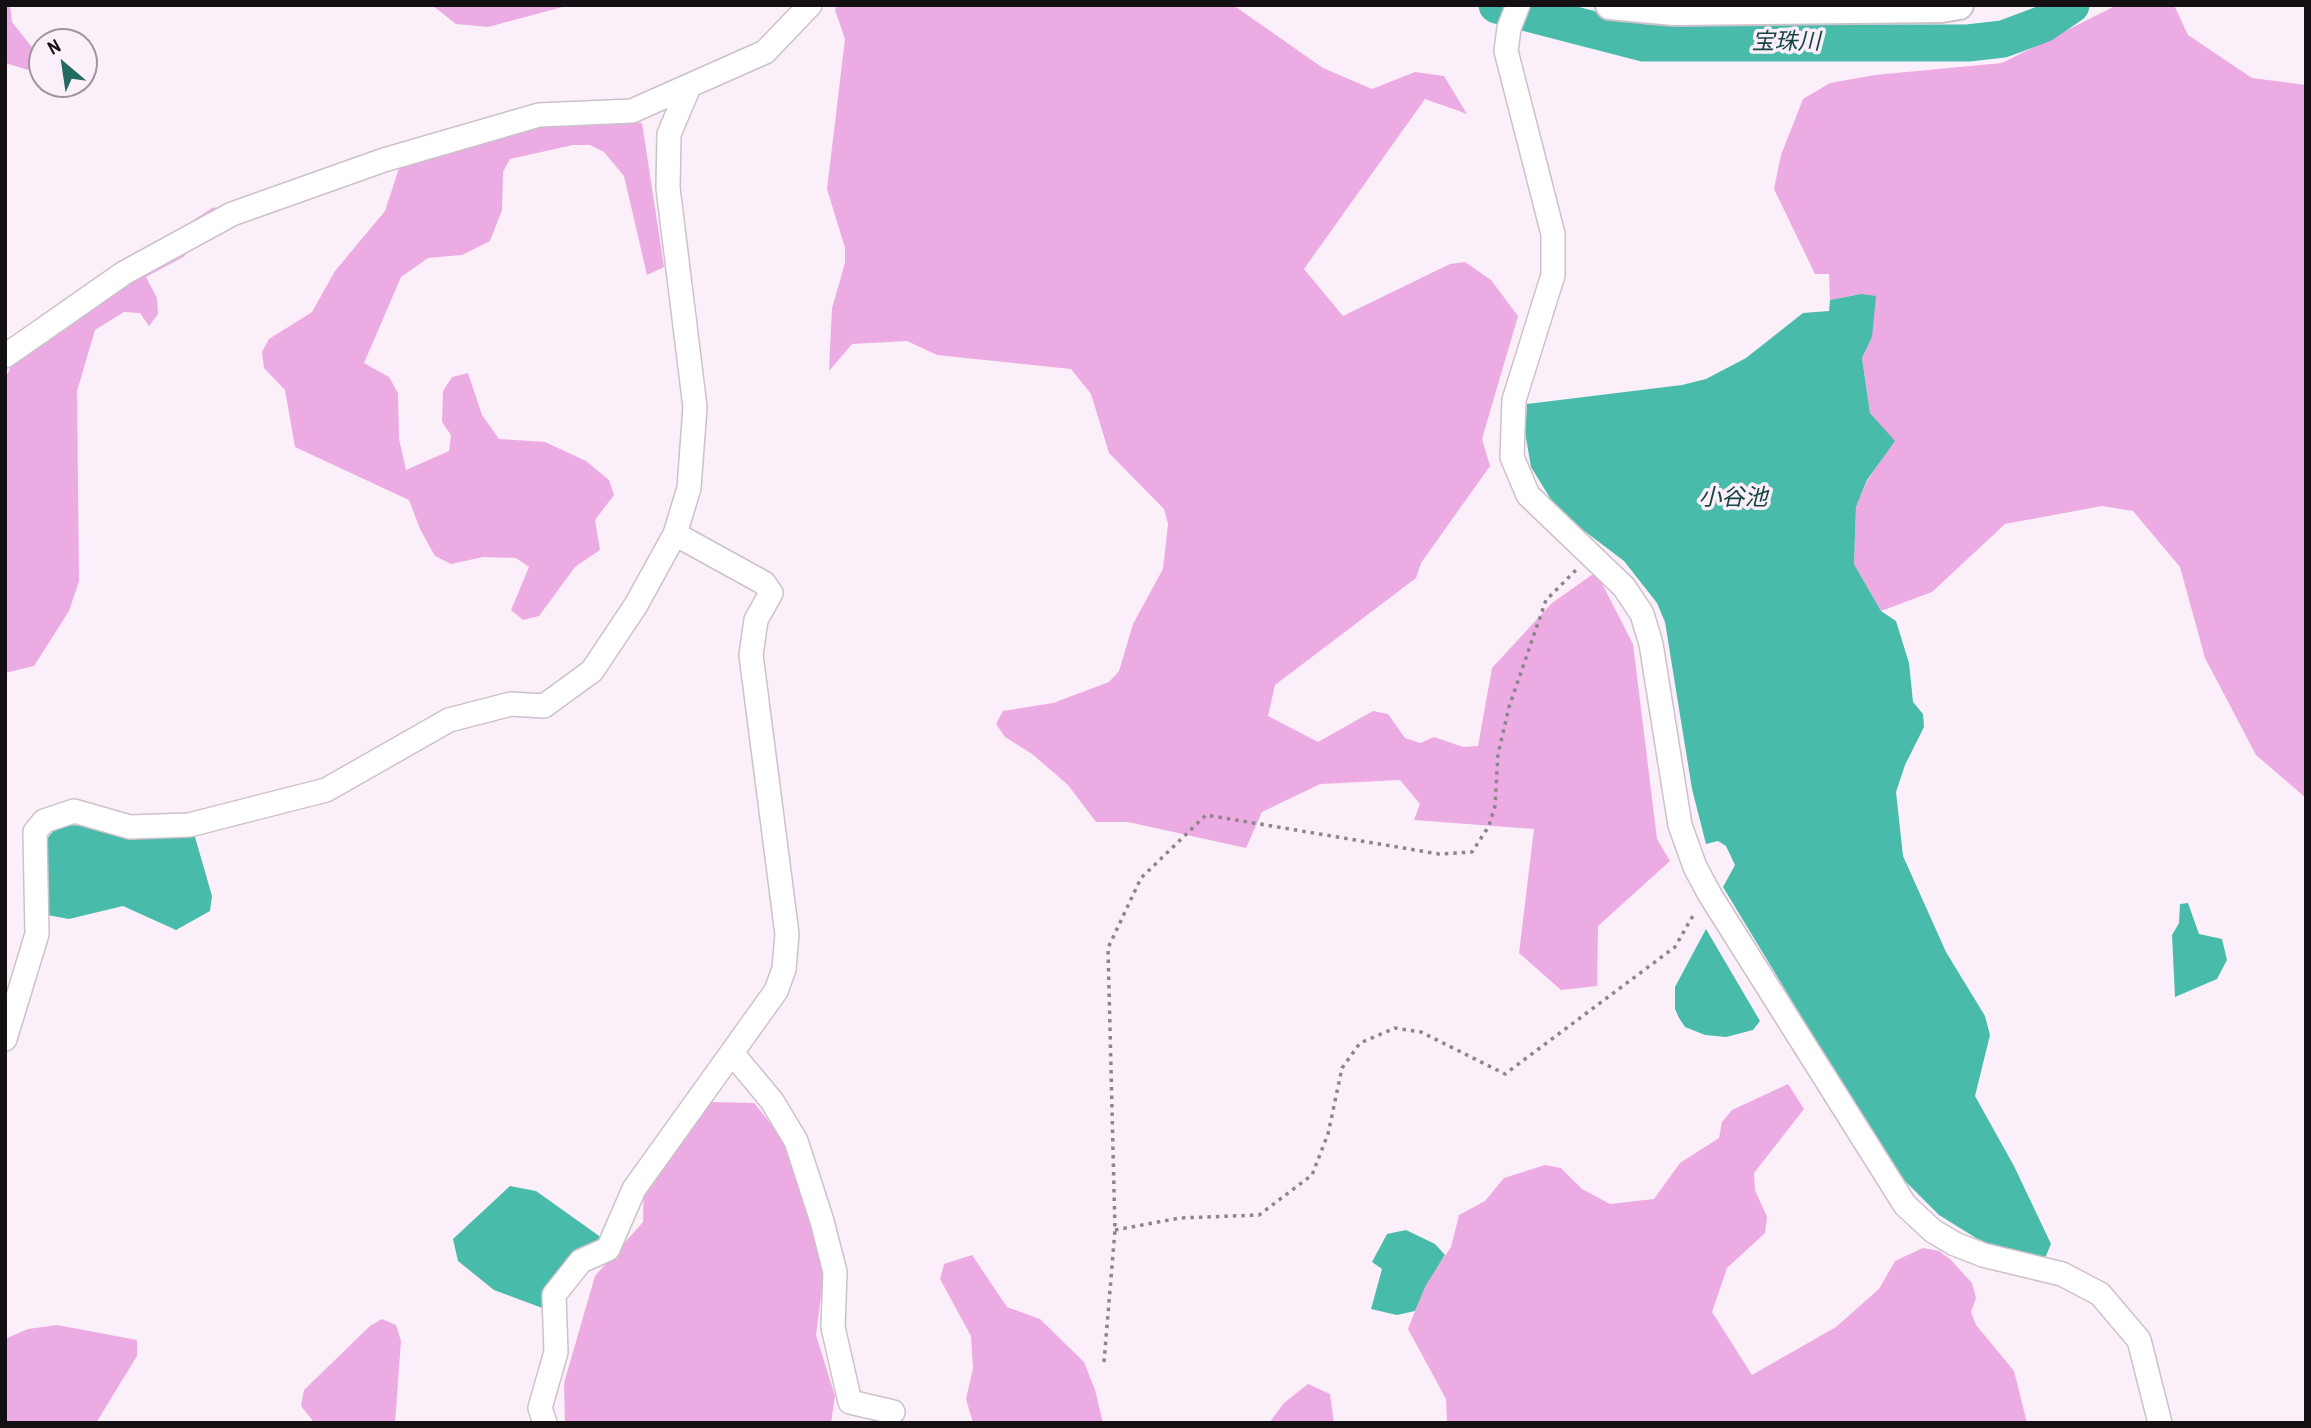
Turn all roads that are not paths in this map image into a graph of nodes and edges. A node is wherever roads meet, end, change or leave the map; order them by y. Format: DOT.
graph roads {
  1 [pos="810,5"];
  2 [pos="1518,5"];
  3 [pos="1610,5"];
  4 [pos="1959,5"];
  5 [pos="689,87"];
  6 [pos="5,356"];
  7 [pos="675,534"];
  8 [pos="5,1039"];
  9 [pos="732,1053"];
  10 [pos="894,1412"];
  11 [pos="545,1423"];
  12 [pos="2160,1423"];
  1 -- 5 [label="street"];
  2 -- 12 [label="street"];
  3 -- 4 [label="main road"];
  5 -- 6 [label="street"];
  5 -- 7 [label="street"];
  7 -- 8 [label="street"];
  7 -- 9 [label="street"];
  9 -- 10 [label="street"];
  9 -- 11 [label="street"];
}
